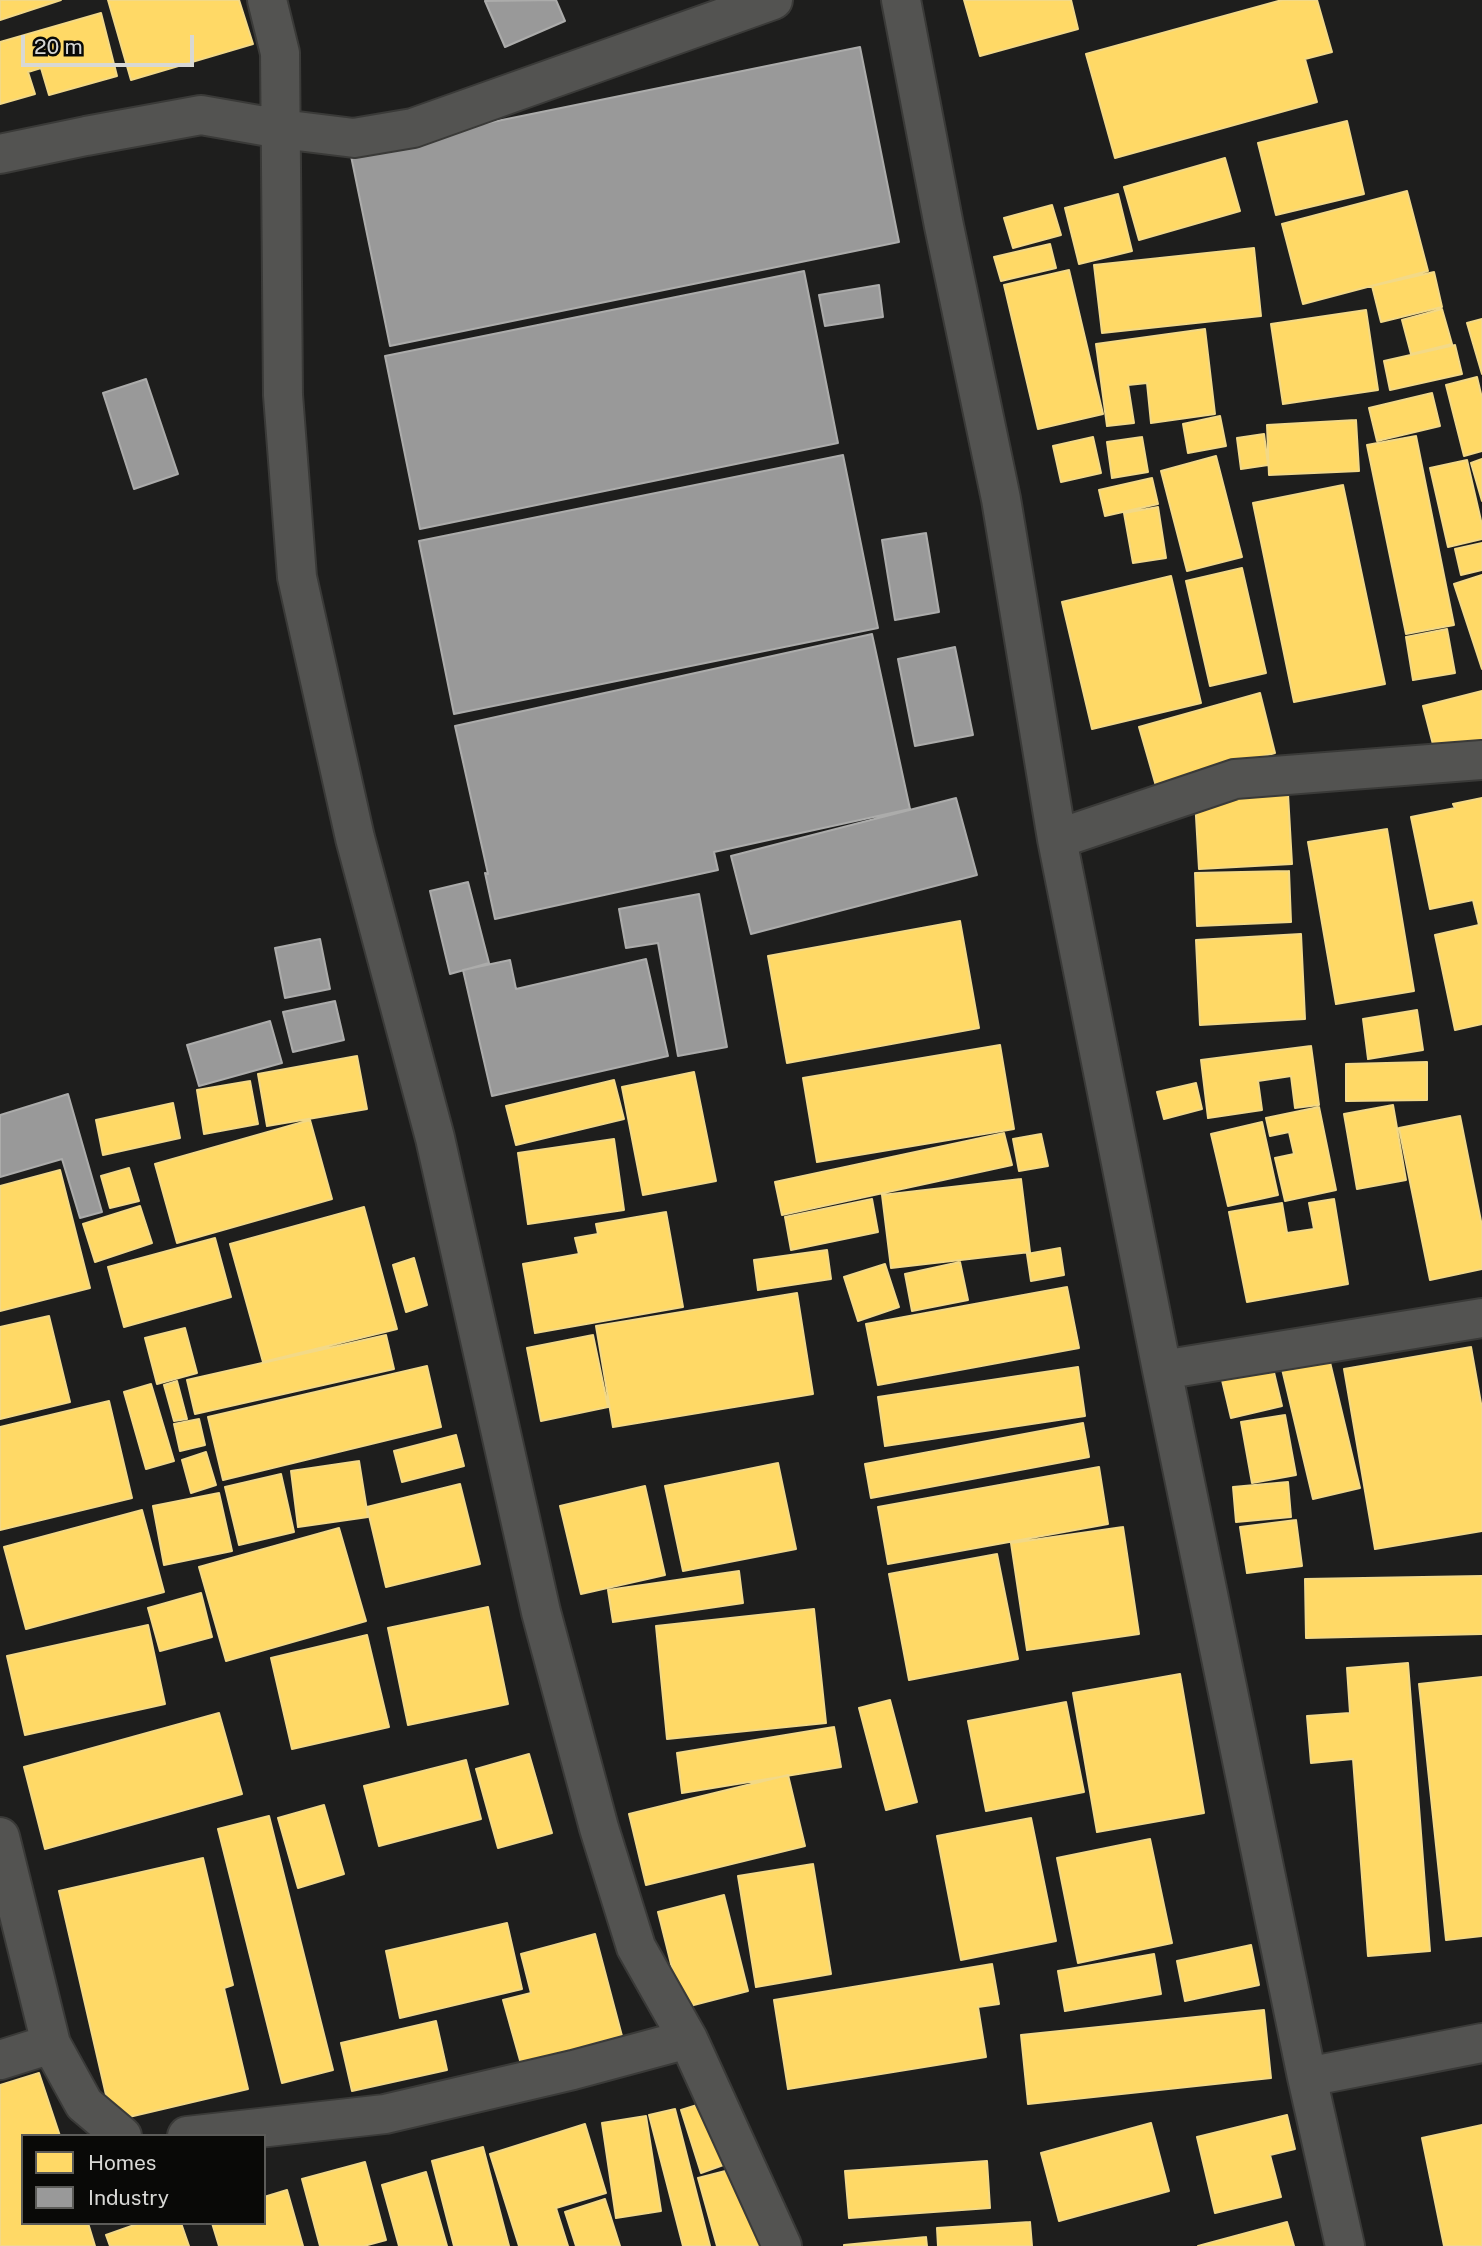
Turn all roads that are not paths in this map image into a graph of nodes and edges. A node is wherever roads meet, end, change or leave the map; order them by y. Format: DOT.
graph roads {
  1 [pos="267,0"];
  2 [pos="773,0"];
  3 [pos="901,0"];
  4 [pos="281,129"];
  5 [pos="0,155"];
  6 [pos="1482,760"];
  7 [pos="1057,839"];
  8 [pos="1482,1318"];
  9 [pos="1162,1370"];
  10 [pos="0,1837"];
  11 [pos="688,2039"];
  12 [pos="1482,2043"];
  13 [pos="51,2044"];
  14 [pos="0,2060"];
  15 [pos="1307,2077"];
  16 [pos="120,2134"];
  17 [pos="205,2134"];
  18 [pos="782,2246"];
  19 [pos="1345,2246"];
  1 -- 4 [label="street"];
  2 -- 4 [label="street"];
  3 -- 7 [label="street"];
  4 -- 5 [label="street"];
  4 -- 11 [label="street"];
  6 -- 7 [label="street"];
  7 -- 9 [label="street"];
  8 -- 9 [label="street"];
  9 -- 15 [label="street"];
  10 -- 13 [label="street"];
  11 -- 17 [label="street"];
  11 -- 18 [label="street"];
  12 -- 15 [label="street"];
  13 -- 14 [label="street"];
  13 -- 16 [label="street"];
  15 -- 19 [label="street"];
}
